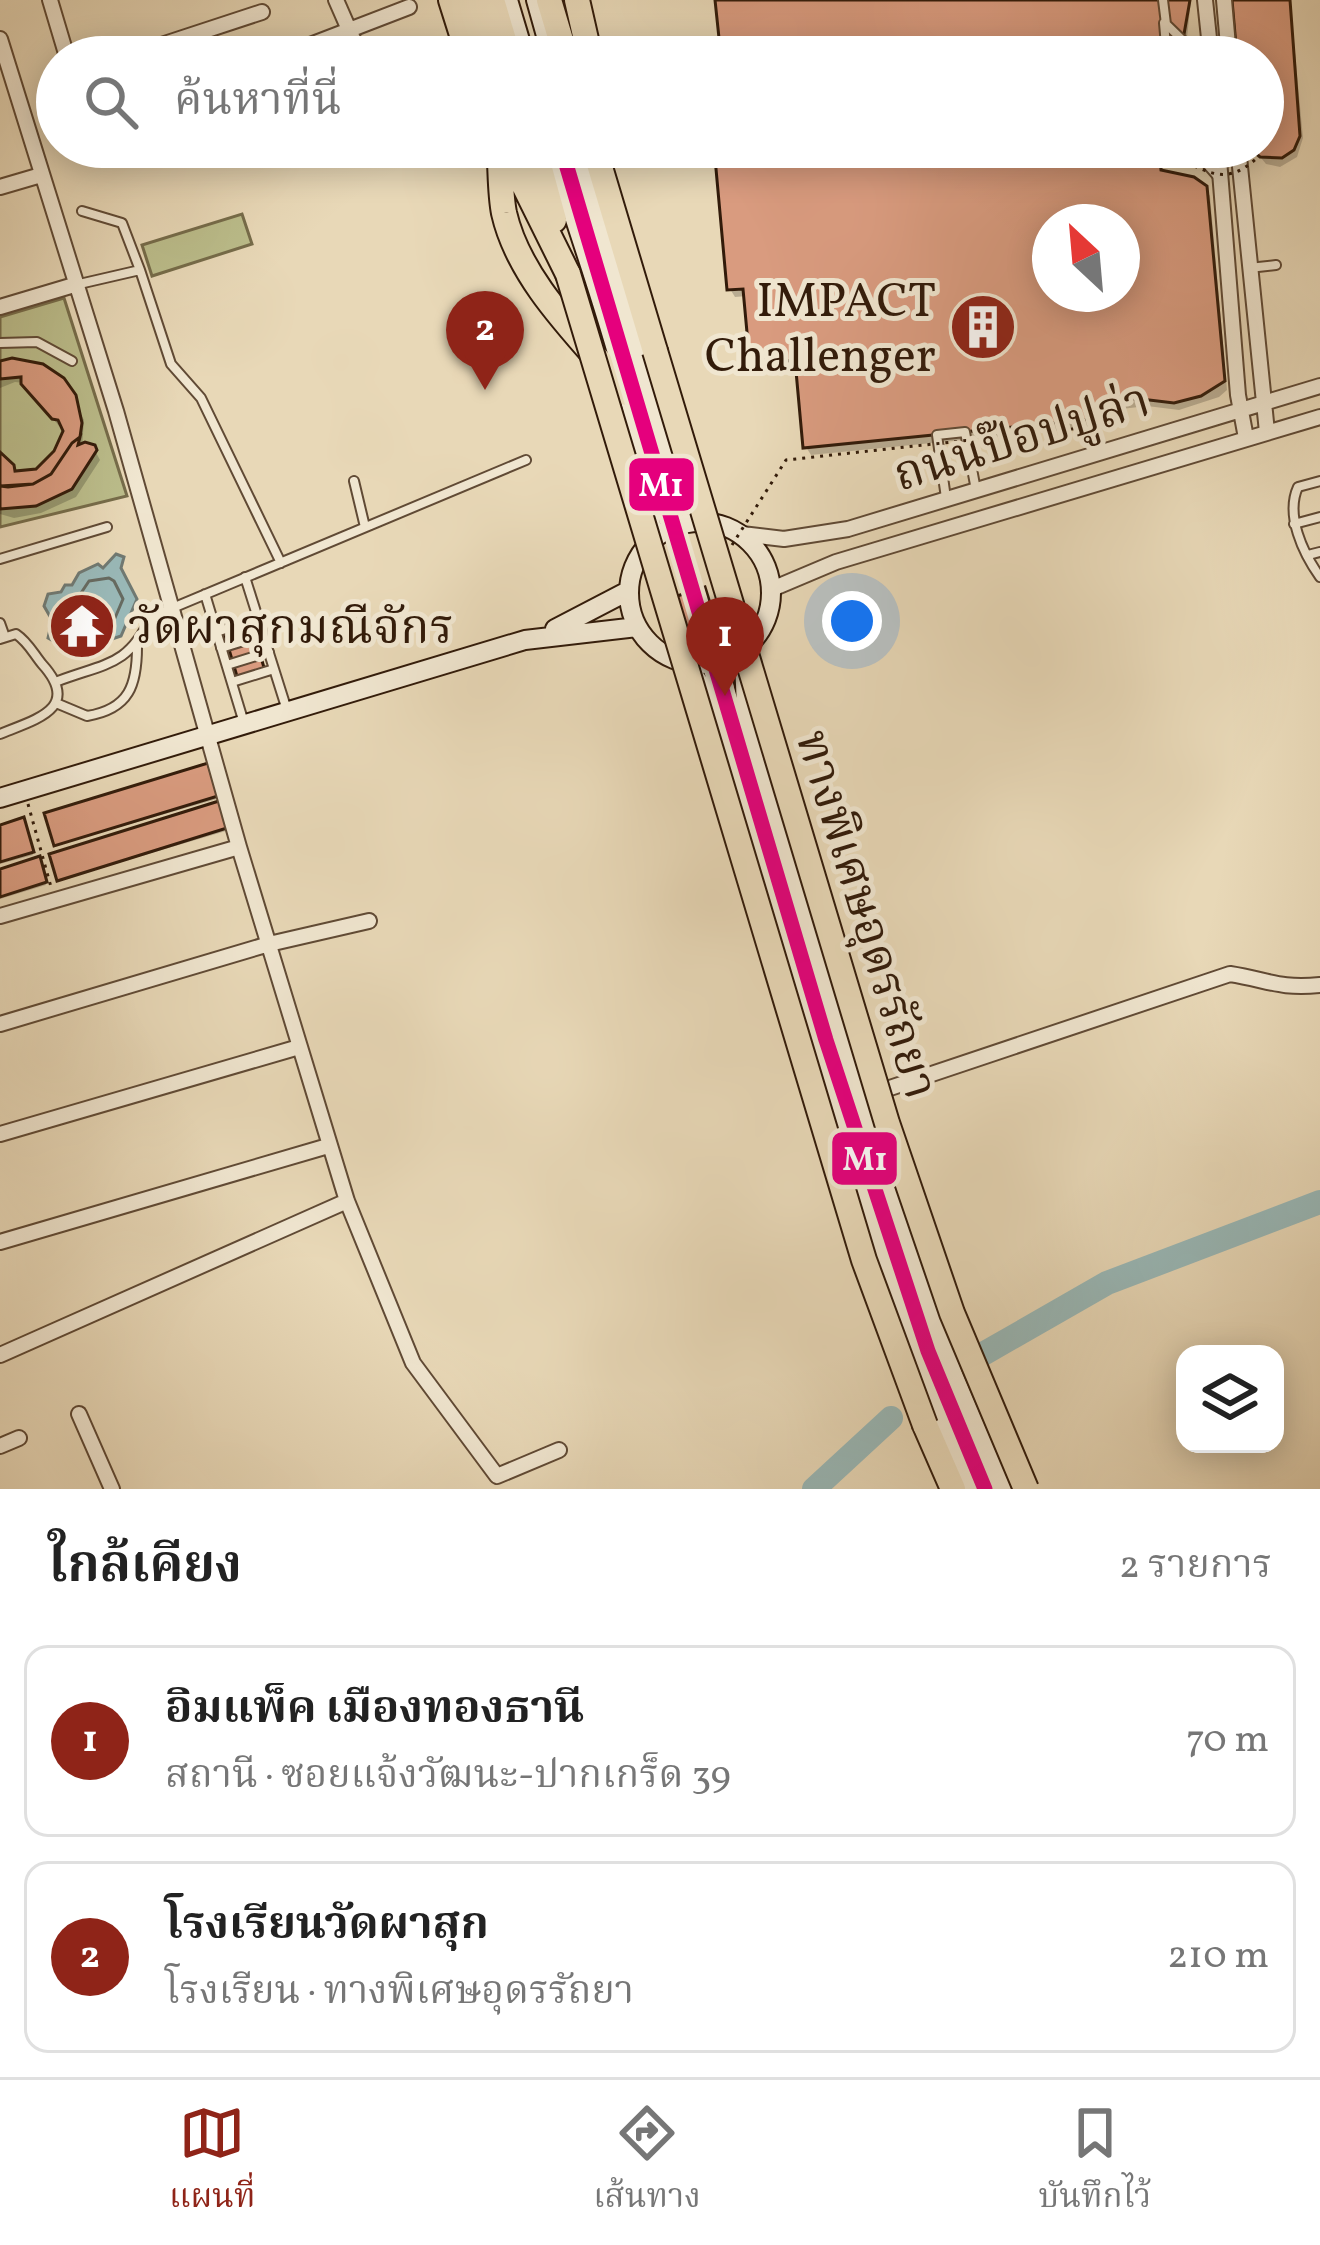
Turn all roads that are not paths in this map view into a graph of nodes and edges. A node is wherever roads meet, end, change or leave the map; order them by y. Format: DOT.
graph roads {
  1 [pos="50,0"];
  2 [pos="336,0"];
  3 [pos="451,0"];
  4 [pos="469,0"];
  5 [pos="492,0"];
  6 [pos="508,0"];
  7 [pos="577,0"];
  8 [pos="1162,0"];
  9 [pos="1205,0"];
  10 [pos="1224,0"];
  11 [pos="542,5"];
  12 [pos="409,7"];
  13 [pos="262,12"];
  14 [pos="349,30"];
  15 [pos="61,36"];
  16 [pos="189,36"];
  17 [pos="333,36"];
  18 [pos="352,36"];
  19 [pos="462,36"];
  20 [pos="480,36"];
  21 [pos="503,36"];
  22 [pos="519,36"];
  23 [pos="548,36"];
  24 [pos="556,36"];
  25 [pos="585,36"];
  26 [pos="1165,36"];
  27 [pos="1178,36"];
  28 [pos="1209,36"];
  29 [pos="1227,36"];
  30 [pos="0,38"];
  31 [pos="3,57"];
  32 [pos="36,159"];
  33 [pos="39,168"];
  34 [pos="503,168"];
  35 [pos="513,168"];
  36 [pos="540,168"];
  37 [pos="558,168"];
  38 [pos="583,168"];
  39 [pos="602,168"];
  40 [pos="1210,168"];
  41 [pos="1220,168"];
  42 [pos="1240,168"];
  43 [pos="41,175"];
  44 [pos="1221,180"];
  45 [pos="0,187"];
  46 [pos="82,211"];
  47 [pos="1276,265"];
  48 [pos="1249,268"];
  49 [pos="140,270"];
  50 [pos="568,274"];
  51 [pos="74,285"];
  52 [pos="0,307"];
  53 [pos="0,343"];
  54 [pos="72,361"];
  55 [pos="1320,386"];
  56 [pos="626,393"];
  57 [pos="1262,403"];
  58 [pos="1240,410"];
  59 [pos="1320,417"];
  60 [pos="1267,432"];
  61 [pos="1246,438"];
  62 [pos="526,460"];
  63 [pos="1320,481"];
  64 [pos="354,482"];
  65 [pos="976,490"];
  66 [pos="946,500"];
  67 [pos="1320,517"];
  68 [pos="707,521"];
  69 [pos="1294,524"];
  70 [pos="107,527"];
  71 [pos="364,527"];
  72 [pos="742,535"];
  73 [pos="652,539"];
  74 [pos="1320,552"];
  75 [pos="1308,555"];
  76 [pos="0,559"];
  77 [pos="280,563"];
  78 [pos="245,577"];
  79 [pos="1320,577"];
  80 [pos="772,589"];
  81 [pos="628,591"];
  82 [pos="204,594"];
  83 [pos="171,609"];
  84 [pos="258,619"];
  85 [pos="0,623"];
  86 [pos="637,627"];
  87 [pos="216,632"];
  88 [pos="546,634"];
  89 [pos="263,635"];
  90 [pos="3,638"];
  91 [pos="137,646"];
  92 [pos="748,646"];
  93 [pos="221,648"];
  94 [pos="268,652"];
  95 [pos="686,663"];
  96 [pos="226,665"];
  97 [pos="274,669"];
  98 [pos="58,681"];
  99 [pos="232,682"];
  100 [pos="56,703"];
  101 [pos="287,712"];
  102 [pos="245,725"];
  103 [pos="0,734"];
  104 [pos="209,736"];
  105 [pos="0,798"];
  106 [pos="239,847"];
  107 [pos="0,916"];
  108 [pos="369,921"];
  109 [pos="269,944"];
  110 [pos="1320,985"];
  111 [pos="0,1024"];
  112 [pos="299,1047"];
  113 [pos="878,1092"];
  114 [pos="0,1134"];
  115 [pos="328,1146"];
  116 [pos="347,1201"];
  117 [pos="0,1242"];
  118 [pos="0,1355"];
  119 [pos="79,1414"];
  120 [pos="19,1438"];
  121 [pos="0,1446"];
  122 [pos="559,1450"];
  123 [pos="500,1482"];
  124 [pos="112,1489"];
  125 [pos="953,1489"];
  126 [pos="969,1489"];
  127 [pos="1003,1489"];
  128 [pos="1026,1489"];
  1 -- 15 [label="street"];
  2 -- 14 [label="street"];
  3 -- 19 [label="highway"];
  4 -- 20 [label="highway"];
  5 -- 21 [label="highway"];
  6 -- 22 [label="main road"];
  7 -- 25 [label="highway"];
  8 -- 26 [label="lane"];
  8 -- 27 [label="lane"];
  9 -- 28 [label="street"];
  10 -- 29 [label="street"];
  11 -- 23 [label="main road"];
  11 -- 24 [label="highway"];
  12 -- 14 [label="street"];
  13 -- 16 [label="street"];
  14 -- 17 [label="street"];
  14 -- 18 [label="street"];
  30 -- 31 [label="street"];
  31 -- 32 [label="street"];
  33 -- 43 [label="street"];
  34 -- 56 [label="highway"];
  35 -- 50 [label="highway"];
  36 -- 50 [label="highway"];
  37 -- 56 [label="main road"];
  38 -- 68 [label="main road"];
  39 -- 113 [label="highway, ทางพิเศษอุดรรัถยา, bridge"];
  40 -- 44 [label="lane"];
  41 -- 44 [label="street"];
  42 -- 48 [label="street"];
  43 -- 45 [label="street"];
  43 -- 51 [label="street"];
  44 -- 58 [label="street"];
  46 -- 49 [label="lane"];
  47 -- 48 [label="lane"];
  48 -- 57 [label="street"];
  49 -- 51 [label="lane"];
  49 -- 77 [label="lane"];
  50 -- 125 [label="highway, bridge"];
  51 -- 52 [label="street"];
  51 -- 83 [label="street"];
  53 -- 54 [label="lane"];
  55 -- 57 [label="street, ถนนป๊อปปูล่า"];
  56 -- 73 [label="main road"];
  57 -- 58 [label="street, ถนนป๊อปปูล่า"];
  57 -- 60 [label="street"];
  58 -- 61 [label="street"];
  58 -- 65 [label="street, ถนนป๊อปปูล่า"];
  59 -- 60 [label="street, ถนนป๊อปปูล่า"];
  60 -- 61 [label="street, ถนนป๊อปปูล่า"];
  61 -- 80 [label="street, ถนนป๊อปปูล่า"];
  62 -- 71 [label="lane"];
  63 -- 69 [label="lane"];
  64 -- 71 [label="lane"];
  65 -- 66 [label="street, ถนนป๊อปปูล่า"];
  65 -- 66 [label="lane"];
  66 -- 72 [label="street, ถนนป๊อปปูล่า"];
  67 -- 69 [label="lane"];
  68 -- 72 [label="main road"];
  68 -- 73 [label="main road"];
  69 -- 75 [label="lane"];
  70 -- 76 [label="lane"];
  71 -- 77 [label="lane"];
  72 -- 80 [label="main road"];
  73 -- 81 [label="main road"];
  74 -- 75 [label="lane"];
  75 -- 79 [label="lane"];
  77 -- 78 [label="lane"];
  78 -- 82 [label="lane"];
  78 -- 84 [label="lane"];
  80 -- 92 [label="main road"];
  81 -- 86 [label="main road"];
  81 -- 88 [label="main road"];
  82 -- 83 [label="lane"];
  82 -- 87 [label="lane"];
  83 -- 91 [label="lane"];
  83 -- 104 [label="street"];
  84 -- 87 [label="lane"];
  84 -- 89 [label="lane"];
  85 -- 90 [label="lane"];
  86 -- 88 [label="main road"];
  86 -- 95 [label="main road"];
  87 -- 93 [label="lane"];
  88 -- 101 [label="main road"];
  89 -- 93 [label="lane"];
  89 -- 94 [label="lane"];
  90 -- 98 [label="lane"];
  91 -- 98 [label="lane"];
  91 -- 100 [label="lane"];
  92 -- 95 [label="main road"];
  92 -- 127 [label="main road"];
  93 -- 96 [label="lane"];
  94 -- 96 [label="lane"];
  94 -- 97 [label="lane"];
  95 -- 126 [label="main road"];
  96 -- 99 [label="lane"];
  97 -- 99 [label="lane"];
  97 -- 101 [label="lane"];
  98 -- 100 [label="lane"];
  99 -- 102 [label="lane"];
  100 -- 103 [label="lane"];
  101 -- 102 [label="main road"];
  102 -- 104 [label="main road"];
  104 -- 105 [label="main road"];
  104 -- 106 [label="street"];
  106 -- 107 [label="street"];
  106 -- 109 [label="street"];
  108 -- 109 [label="street"];
  109 -- 111 [label="street"];
  109 -- 112 [label="street"];
  110 -- 113 [label="street"];
  112 -- 114 [label="street"];
  112 -- 115 [label="street"];
  113 -- 128 [label="highway, ทางพิเศษอุดรรัถยา, bridge"];
  115 -- 116 [label="street"];
  115 -- 117 [label="street"];
  116 -- 118 [label="street"];
  116 -- 123 [label="street"];
  119 -- 124 [label="street"];
  120 -- 121 [label="street"];
  122 -- 123 [label="street"];
}
